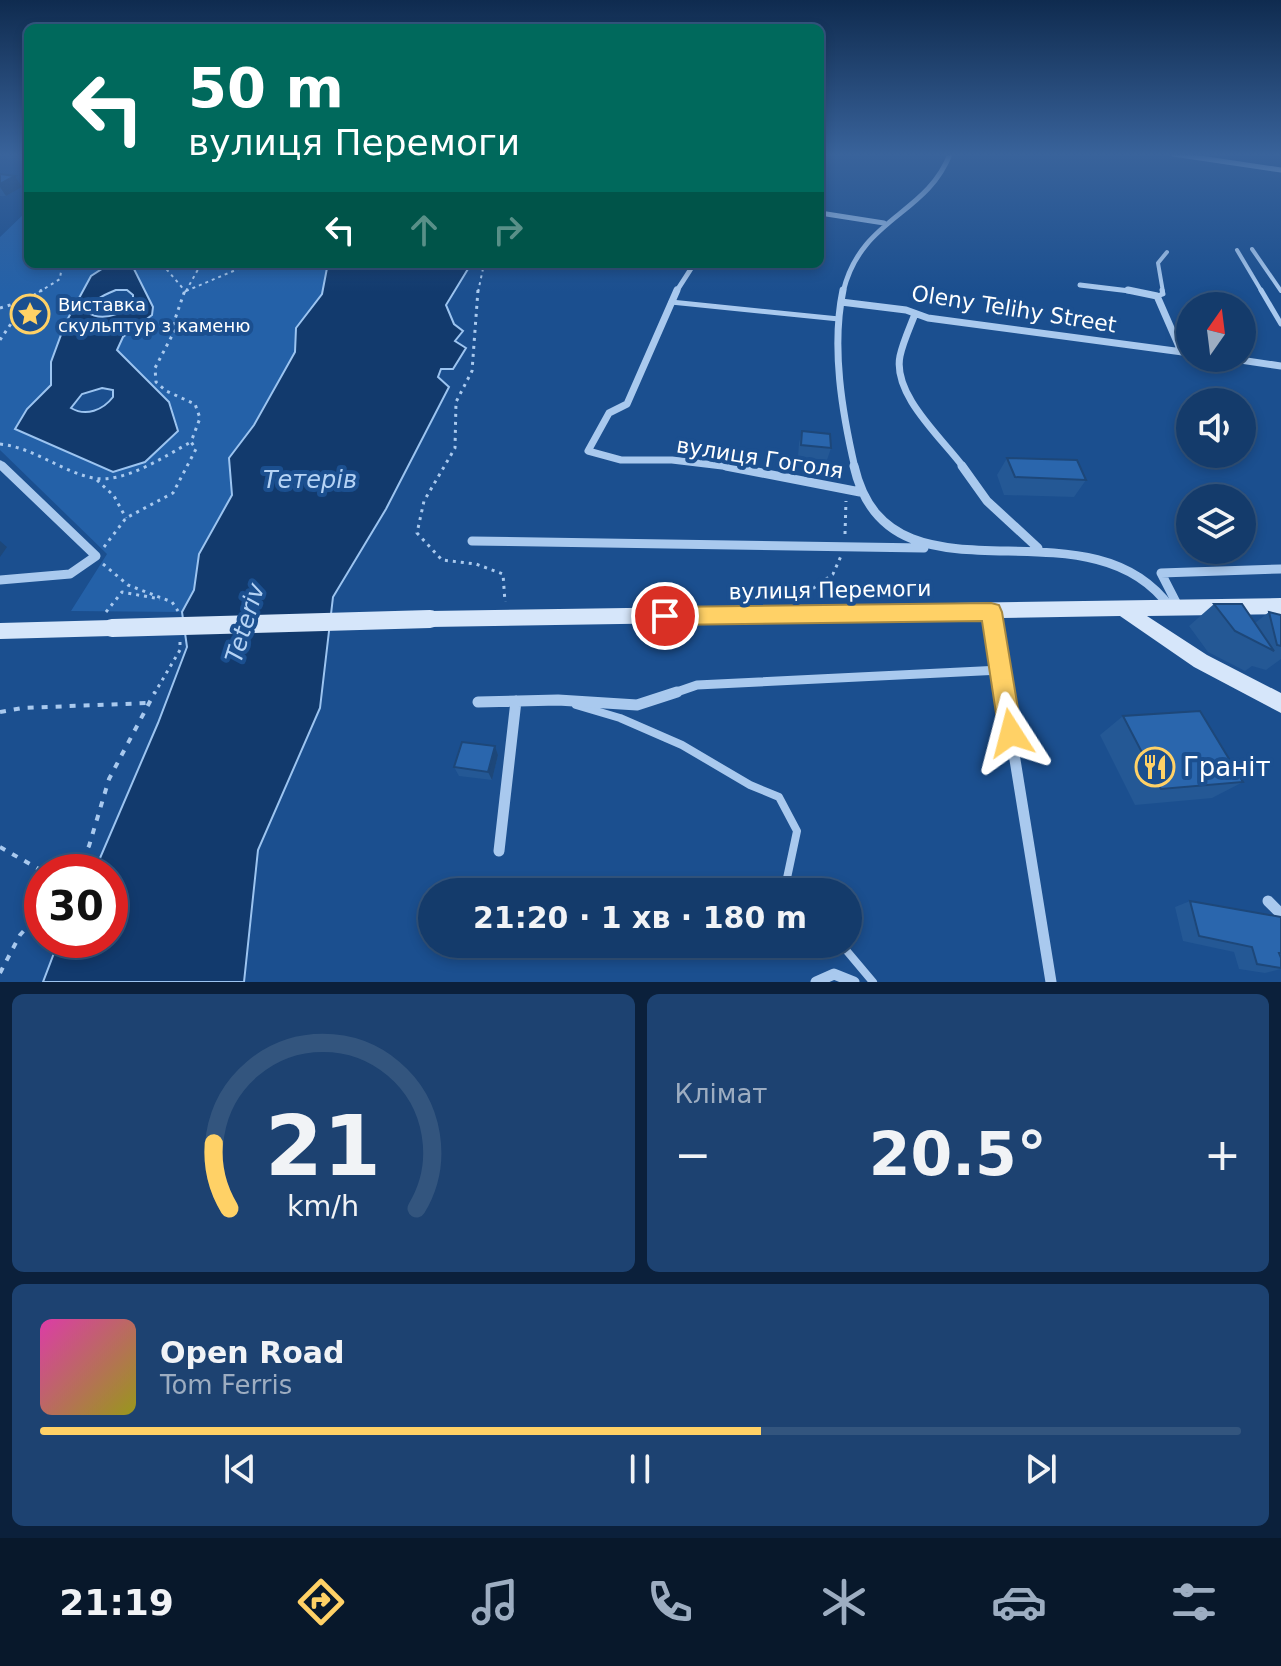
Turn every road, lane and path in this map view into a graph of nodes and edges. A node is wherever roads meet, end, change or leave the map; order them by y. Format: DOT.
graph roads {
  1 [pos="914,200"];
  2 [pos="824,214"];
  3 [pos="884,223"];
  4 [pos="1252,249"];
  5 [pos="1237,250"];
  6 [pos="1167,252"];
  7 [pos="61,268"];
  8 [pos="166,268"];
  9 [pos="199,268"];
  10 [pos="241,268"];
  11 [pos="482,268"];
  12 [pos="692,268"];
  13 [pos="1080,285"];
  14 [pos="186,291"];
  15 [pos="1281,291"];
  16 [pos="1157,296"];
  17 [pos="27,300"];
  18 [pos="671,302"];
  19 [pos="841,302"];
  20 [pos="0,308"];
  21 [pos="915,314"];
  22 [pos="839,319"];
  23 [pos="1281,324"];
  24 [pos="0,340"];
  25 [pos="1176,340"];
  26 [pos="1176,350"];
  27 [pos="1256,362"];
  28 [pos="1281,366"];
  29 [pos="191,442"];
  30 [pos="0,444"];
  31 [pos="0,464"];
  32 [pos="96,479"];
  33 [pos="846,489"];
  34 [pos="860,492"];
  35 [pos="126,518"];
  36 [pos="472,541"];
  37 [pos="845,547"];
  38 [pos="929,548"];
  39 [pos="1043,550"];
  40 [pos="96,556"];
  41 [pos="1281,569"];
  42 [pos="0,580"];
  43 [pos="166,598"];
  44 [pos="799,600"];
  45 [pos="1281,606"];
  46 [pos="1176,609"];
  47 [pos="1125,610"];
  48 [pos="991,612"];
  49 [pos="507,618"];
  50 [pos="181,619"];
  51 [pos="108,621"];
  52 [pos="0,631"];
  53 [pos="181,631"];
  54 [pos="1001,670"];
  55 [pos="558,700"];
  56 [pos="516,701"];
  57 [pos="478,702"];
  58 [pos="148,703"];
  59 [pos="1281,703"];
  60 [pos="0,712"];
  61 [pos="0,847"];
  62 [pos="499,851"];
  63 [pos="84,854"];
  64 [pos="24,861"];
  65 [pos="787,878"];
  66 [pos="1268,901"];
  67 [pos="1281,914"];
  68 [pos="24,931"];
  69 [pos="853,958"];
  70 [pos="0,973"];
  71 [pos="816,982"];
  72 [pos="854,982"];
  73 [pos="873,982"];
  74 [pos="1051,982"];
  1 -- 3 [label="street"];
  2 -- 3 [label="street"];
  3 -- 19 [label="street"];
  4 -- 15 [label="lane"];
  5 -- 23 [label="lane"];
  6 -- 16 [label="lane"];
  7 -- 17 [label="path"];
  8 -- 14 [label="path"];
  9 -- 14 [label="path"];
  10 -- 14 [label="path"];
  11 -- 49 [label="path"];
  12 -- 18 [label="street, вулиця Гоголя"];
  13 -- 16 [label="street, Oleny Telihy Street"];
  14 -- 29 [label="path"];
  16 -- 25 [label="street"];
  17 -- 20 [label="path"];
  17 -- 24 [label="path"];
  18 -- 22 [label="lane"];
  18 -- 33 [label="street, вулиця Гоголя"];
  19 -- 21 [label="street, Oleny Telihy Street"];
  19 -- 22 [label="street"];
  21 -- 26 [label="street, Oleny Telihy Street"];
  21 -- 39 [label="street"];
  22 -- 34 [label="street"];
  27 -- 28 [label="street"];
  29 -- 32 [label="path"];
  29 -- 35 [label="path"];
  30 -- 32 [label="path"];
  31 -- 40 [label="street"];
  32 -- 35 [label="path"];
  33 -- 34 [label="street, вулиця Гоголя"];
  33 -- 37 [label="path"];
  34 -- 38 [label="street"];
  35 -- 40 [label="path"];
  36 -- 37 [label="street, вулиця Перемоги"];
  37 -- 38 [label="street, вулиця Перемоги"];
  37 -- 44 [label="path"];
  38 -- 39 [label="street, вулиця Перемоги"];
  39 -- 46 [label="street"];
  40 -- 42 [label="street"];
  40 -- 43 [label="path"];
  41 -- 46 [label="street"];
  43 -- 50 [label="path"];
  43 -- 51 [label="path"];
  45 -- 46 [label="main road, вулиця Перемоги"];
  46 -- 47 [label="main road, вулиця Перемоги"];
  47 -- 48 [label="main road, вулиця Перемоги"];
  47 -- 59 [label="main road"];
  48 -- 49 [label="main road, вулиця Перемоги"];
  48 -- 54 [label="street"];
  49 -- 51 [label="main road, вулиця Перемоги, bridge"];
  51 -- 52 [label="main road, вулиця Перемоги"];
  53 -- 58 [label="path"];
  54 -- 55 [label="street"];
  54 -- 74 [label="street"];
  55 -- 56 [label="street"];
  55 -- 65 [label="lane"];
  56 -- 57 [label="street"];
  56 -- 62 [label="street"];
  58 -- 60 [label="path"];
  58 -- 63 [label="path"];
  61 -- 64 [label="path"];
  66 -- 67 [label="street"];
  68 -- 70 [label="path"];
  69 -- 73 [label="lane"];
  71 -- 72 [label="street"];
}
